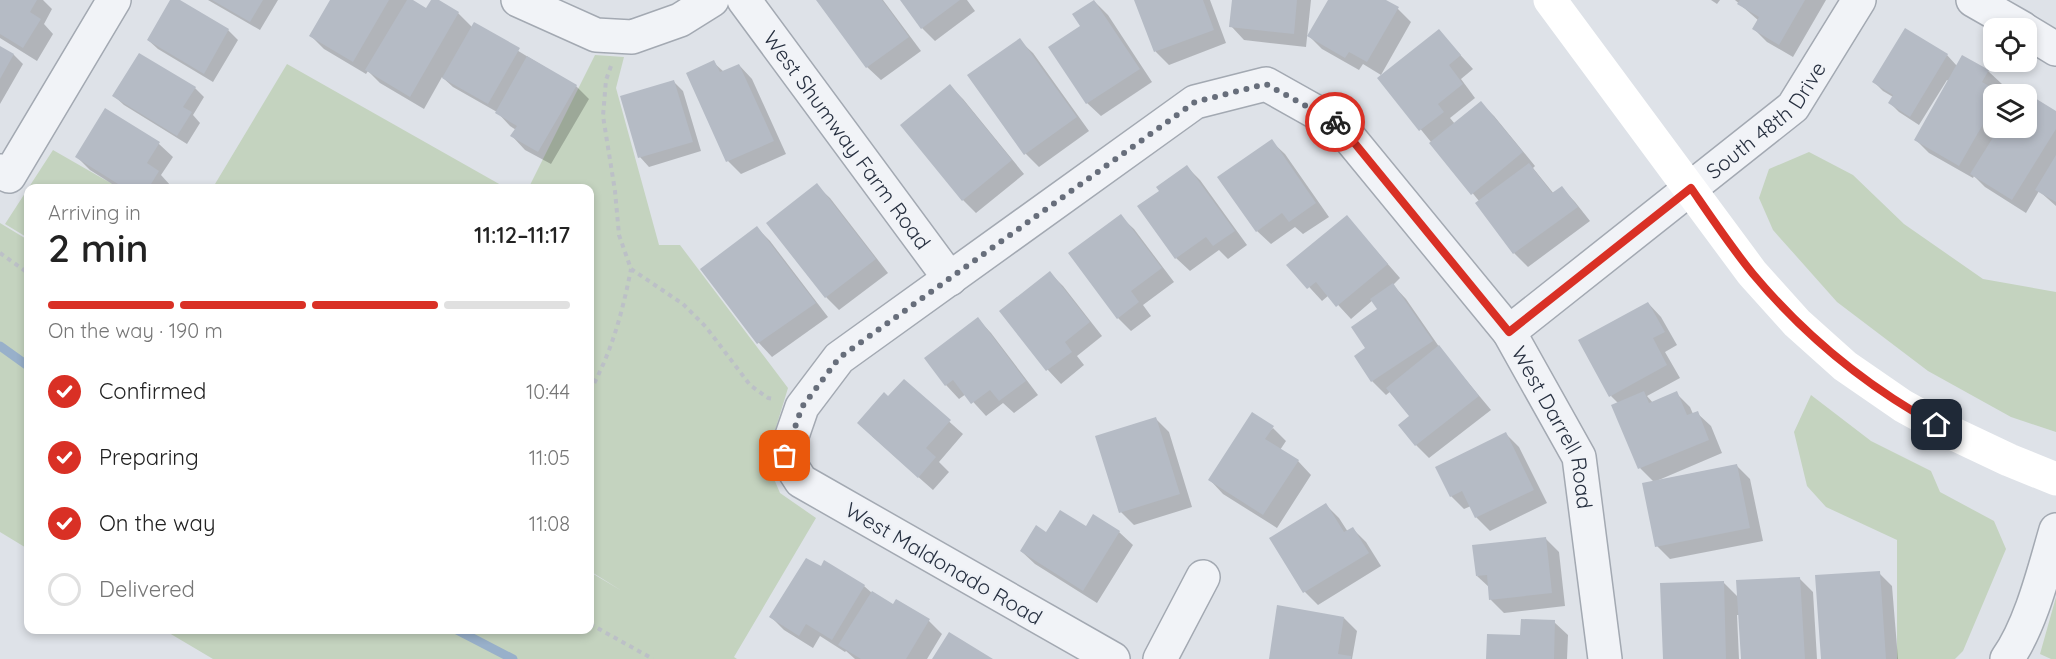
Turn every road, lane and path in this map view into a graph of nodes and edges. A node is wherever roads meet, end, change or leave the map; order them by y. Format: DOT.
graph roads {
  1 [pos="114,0"];
  2 [pos="518,0"];
  3 [pos="712,0"];
  4 [pos="744,0"];
  5 [pos="1550,0"];
  6 [pos="1859,0"];
  7 [pos="1974,0"];
  8 [pos="2005,18"];
  9 [pos="616,36"];
  10 [pos="2037,38"];
  11 [pos="2056,49"];
  12 [pos="4,174"];
  13 [pos="1691,188"];
  14 [pos="0,253"];
  15 [pos="631,269"];
  16 [pos="24,270"];
  17 [pos="950,279"];
  18 [pos="1509,332"];
  19 [pos="594,383"];
  20 [pos="802,407"];
  21 [pos="2056,478"];
  22 [pos="2056,530"];
  23 [pos="1203,577"];
  24 [pos="594,626"];
  25 [pos="653,659"];
  26 [pos="1113,659"];
  27 [pos="1160,659"];
  28 [pos="1605,659"];
  29 [pos="2007,659"];
  1 -- 12 [label="street"];
  2 -- 9 [label="street"];
  3 -- 9 [label="street"];
  4 -- 17 [label="street, West Shumway Farm Road"];
  5 -- 13 [label="street"];
  6 -- 13 [label="street, South 48th Drive"];
  7 -- 8 [label="street"];
  9 -- 15 [label="path"];
  10 -- 11 [label="street"];
  13 -- 18 [label="street, South 48th Drive"];
  13 -- 21 [label="street"];
  14 -- 16 [label="path"];
  15 -- 19 [label="path"];
  15 -- 20 [label="path"];
  17 -- 18 [label="street, West Darrell Road"];
  17 -- 20 [label="street"];
  18 -- 28 [label="street, West Darrell Road"];
  20 -- 26 [label="street, West Maldonado Road"];
  22 -- 29 [label="street"];
  23 -- 27 [label="street"];
  24 -- 25 [label="path"];
}
